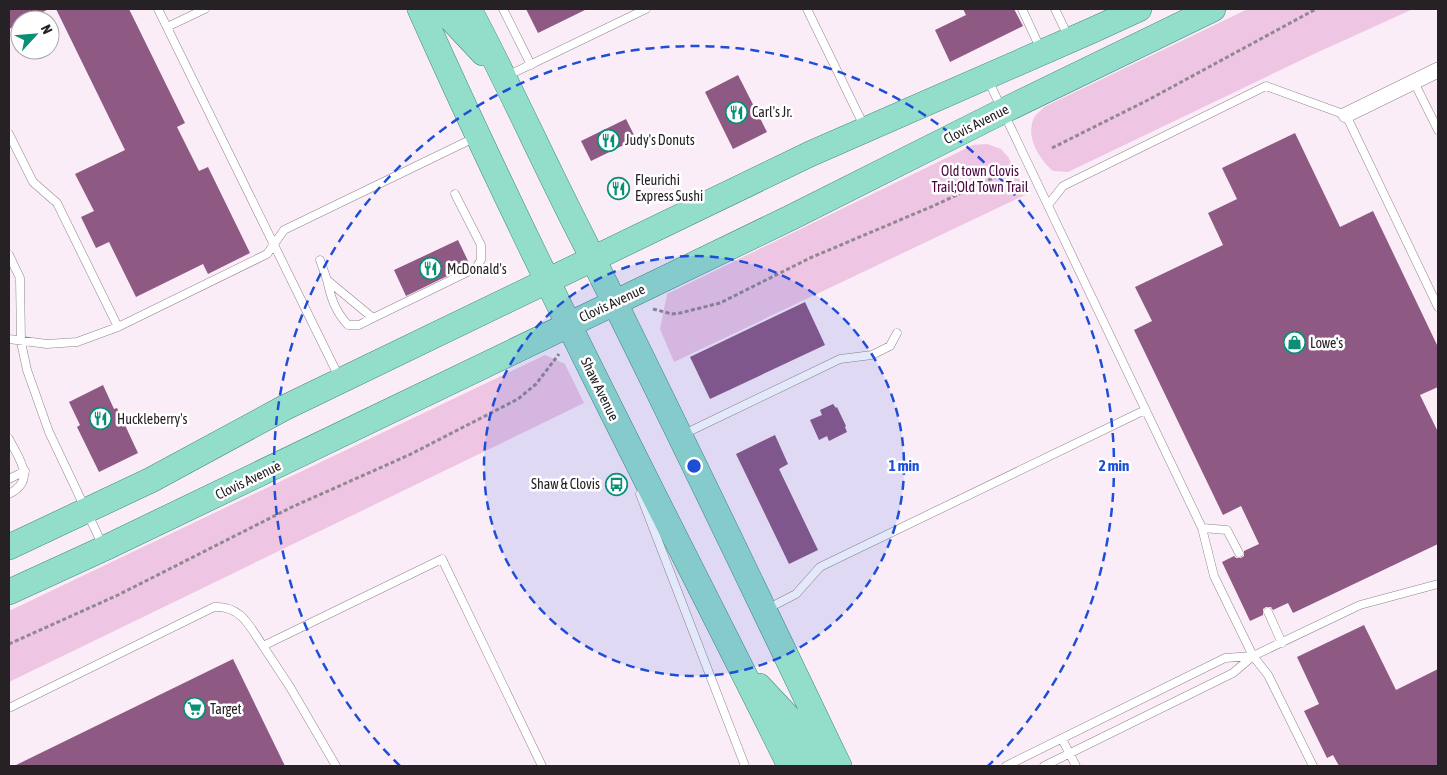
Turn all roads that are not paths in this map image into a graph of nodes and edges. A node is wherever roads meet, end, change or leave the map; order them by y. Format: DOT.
graph roads {
  1 [pos="158,9"];
  2 [pos="205,9"];
  3 [pos="420,9"];
  4 [pos="446,9"];
  5 [pos="469,9"];
  6 [pos="502,9"];
  7 [pos="646,9"];
  8 [pos="807,9"];
  9 [pos="1022,9"];
  10 [pos="1055,9"];
  11 [pos="1139,9"];
  12 [pos="1181,9"];
  13 [pos="1213,9"];
  14 [pos="167,27"];
  15 [pos="1070,41"];
  16 [pos="1043,52"];
  17 [pos="1118,54"];
  18 [pos="531,65"];
  19 [pos="1438,70"];
  20 [pos="986,76"];
  21 [pos="505,77"];
  22 [pos="1414,82"];
  23 [pos="1003,111"];
  24 [pos="1346,115"];
  25 [pos="866,130"];
  26 [pos="1438,130"];
  27 [pos="9,134"];
  28 [pos="478,136"];
  29 [pos="455,194"];
  30 [pos="1048,205"];
  31 [pos="273,244"];
  32 [pos="9,254"];
  33 [pos="320,260"];
  34 [pos="594,260"];
  35 [pos="326,280"];
  36 [pos="549,281"];
  37 [pos="1438,307"];
  38 [pos="620,312"];
  39 [pos="373,318"];
  40 [pos="118,327"];
  41 [pos="897,333"];
  42 [pos="573,334"];
  43 [pos="9,339"];
  44 [pos="21,342"];
  45 [pos="340,381"];
  46 [pos="597,382"];
  47 [pos="1145,410"];
  48 [pos="680,436"];
  49 [pos="9,439"];
  50 [pos="11,450"];
  51 [pos="629,465"];
  52 [pos="25,472"];
  53 [pos="9,479"];
  54 [pos="636,483"];
  55 [pos="9,494"];
  56 [pos="87,510"];
  57 [pos="1202,528"];
  58 [pos="9,546"];
  59 [pos="104,548"];
  60 [pos="1239,553"];
  61 [pos="1438,584"];
  62 [pos="9,592"];
  63 [pos="764,610"];
  64 [pos="1268,612"];
  65 [pos="1282,643"];
  66 [pos="263,646"];
  67 [pos="1253,656"];
  68 [pos="739,664"];
  69 [pos="9,708"];
  70 [pos="1062,738"];
  71 [pos="1070,754"];
  72 [pos="336,766"];
  73 [pos="542,766"];
  74 [pos="746,766"];
  75 [pos="790,766"];
  76 [pos="813,766"];
  77 [pos="839,766"];
  78 [pos="1006,766"];
  79 [pos="1044,766"];
  80 [pos="1076,766"];
  81 [pos="1313,766"];
  1 -- 14 [label="lane"];
  2 -- 14 [label="lane"];
  3 -- 28 [label="main road, Shaw Avenue"];
  4 -- 21 [label="main road"];
  5 -- 21 [label="main road"];
  6 -- 18 [label="lane"];
  7 -- 18 [label="lane"];
  8 -- 25 [label="lane"];
  9 -- 16 [label="lane"];
  10 -- 15 [label="lane"];
  11 -- 15 [label="main road"];
  12 -- 17 [label="main road"];
  13 -- 17 [label="main road, Clovis Avenue"];
  14 -- 31 [label="lane"];
  15 -- 16 [label="main road"];
  16 -- 20 [label="main road"];
  17 -- 23 [label="main road, Clovis Avenue"];
  18 -- 21 [label="lane"];
  19 -- 22 [label="street"];
  20 -- 23 [label="lane"];
  20 -- 25 [label="main road"];
  21 -- 34 [label="main road"];
  22 -- 24 [label="street"];
  22 -- 26 [label="lane"];
  23 -- 30 [label="lane"];
  23 -- 38 [label="main road, Clovis Avenue"];
  24 -- 30 [label="lane"];
  24 -- 37 [label="lane"];
  25 -- 34 [label="main road"];
  27 -- 40 [label="lane"];
  28 -- 31 [label="lane"];
  28 -- 36 [label="main road, Shaw Avenue"];
  29 -- 39 [label="lane"];
  30 -- 47 [label="lane"];
  31 -- 40 [label="lane"];
  31 -- 45 [label="lane"];
  32 -- 44 [label="lane"];
  33 -- 35 [label="lane"];
  34 -- 36 [label="main road"];
  34 -- 38 [label="main road"];
  35 -- 39 [label="lane"];
  35 -- 39 [label="lane"];
  36 -- 42 [label="main road, Shaw Avenue"];
  36 -- 45 [label="main road"];
  38 -- 42 [label="main road, Clovis Avenue"];
  38 -- 48 [label="main road"];
  40 -- 44 [label="lane"];
  41 -- 48 [label="lane"];
  42 -- 46 [label="main road, Shaw Avenue"];
  42 -- 59 [label="main road, Clovis Avenue"];
  43 -- 44 [label="lane"];
  44 -- 56 [label="lane"];
  45 -- 56 [label="main road"];
  46 -- 51 [label="lane"];
  46 -- 68 [label="main road, Shaw Avenue"];
  47 -- 57 [label="lane"];
  47 -- 63 [label="lane"];
  48 -- 63 [label="main road"];
  49 -- 50 [label="lane"];
  50 -- 52 [label="lane"];
  52 -- 53 [label="lane"];
  52 -- 55 [label="lane"];
  54 -- 74 [label="lane"];
  56 -- 58 [label="main road"];
  56 -- 59 [label="lane"];
  57 -- 60 [label="lane"];
  57 -- 67 [label="lane"];
  59 -- 62 [label="main road, Clovis Avenue"];
  61 -- 65 [label="lane"];
  63 -- 77 [label="main road"];
  64 -- 65 [label="lane"];
  65 -- 67 [label="lane"];
  66 -- 69 [label="lane"];
  66 -- 72 [label="lane"];
  66 -- 73 [label="lane"];
  67 -- 70 [label="lane"];
  67 -- 71 [label="lane"];
  67 -- 81 [label="lane"];
  68 -- 75 [label="main road, Shaw Avenue"];
  68 -- 76 [label="main road"];
  70 -- 71 [label="lane"];
  70 -- 78 [label="lane"];
  71 -- 79 [label="lane"];
  71 -- 80 [label="lane"];
}
